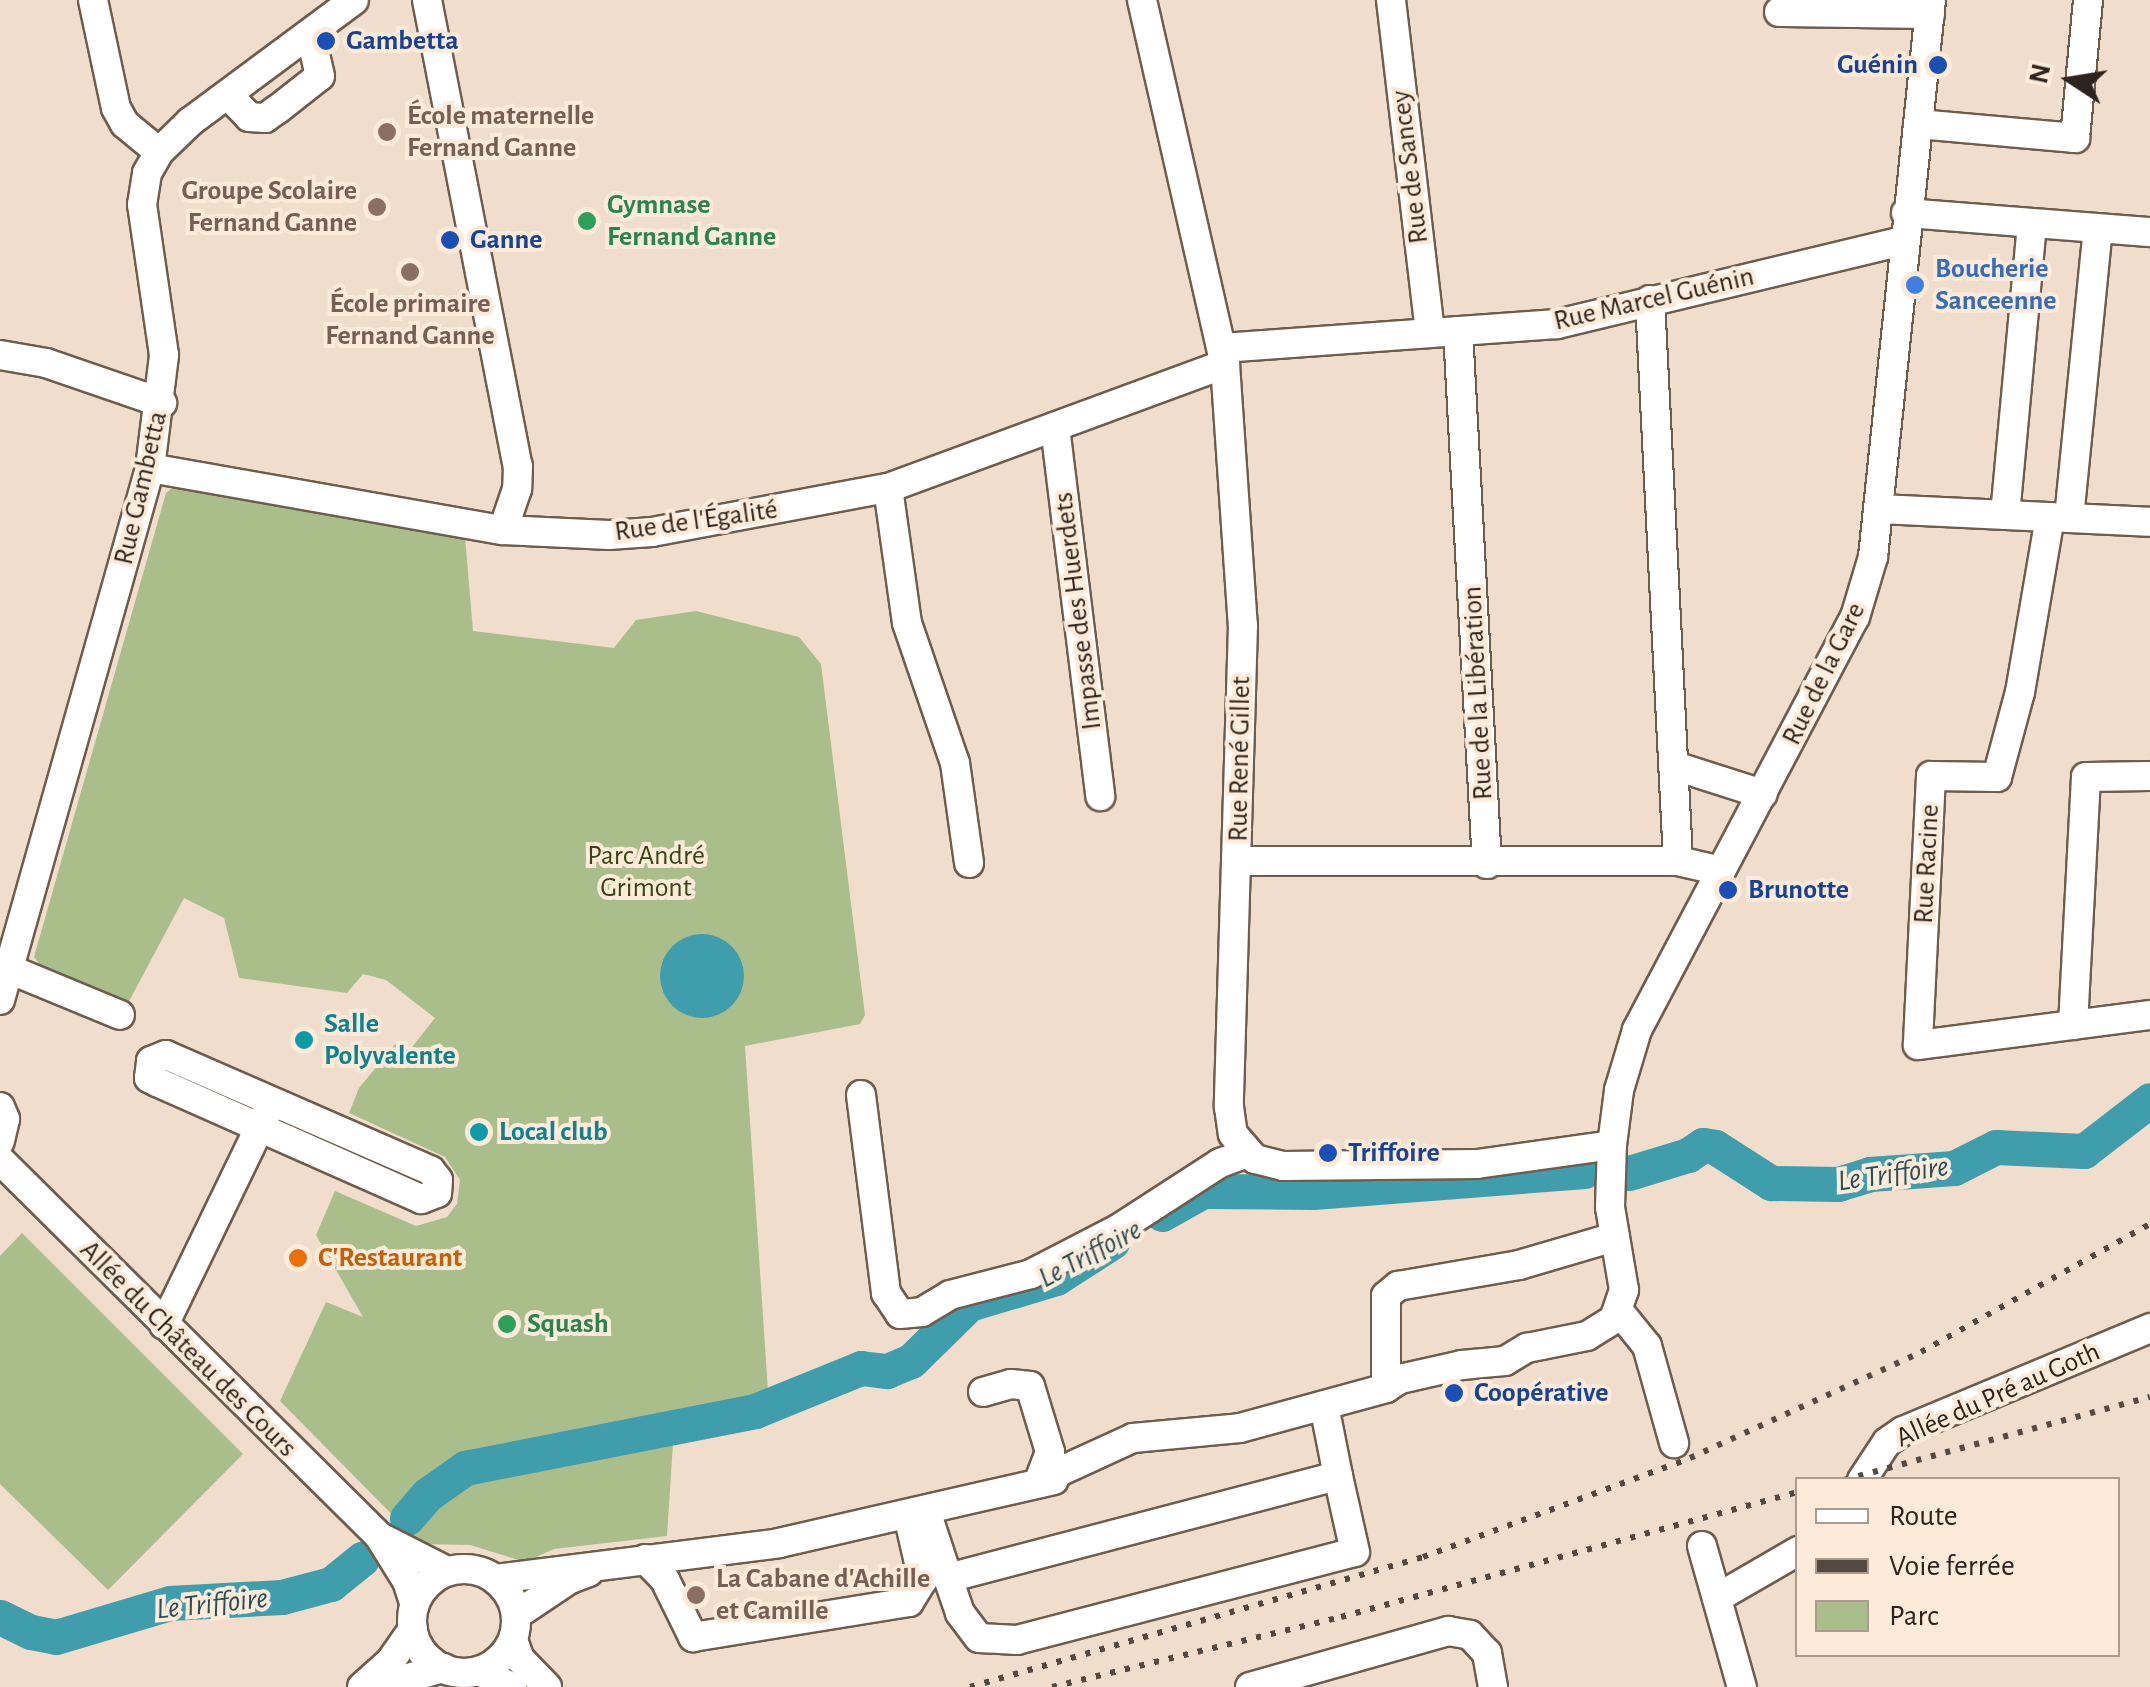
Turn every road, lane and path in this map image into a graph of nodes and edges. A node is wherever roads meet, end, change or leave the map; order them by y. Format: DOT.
graph roads {
  1 [pos="93,0"];
  2 [pos="354,0"];
  3 [pos="427,0"];
  4 [pos="1142,0"];
  5 [pos="1391,0"];
  6 [pos="2088,0"];
  7 [pos="1930,7"];
  8 [pos="1779,12"];
  9 [pos="304,38"];
  10 [pos="229,96"];
  11 [pos="1918,124"];
  12 [pos="159,152"];
  13 [pos="2032,225"];
  14 [pos="1904,227"];
  15 [pos="2098,229"];
  16 [pos="2150,232"];
  17 [pos="1650,300"];
  18 [pos="1458,331"];
  19 [pos="1430,333"];
  20 [pos="0,355"];
  21 [pos="1224,356"];
  22 [pos="162,403"];
  23 [pos="1056,426"];
  24 [pos="150,468"];
  25 [pos="888,488"];
  26 [pos="1878,510"];
  27 [pos="2006,515"];
  28 [pos="2060,518"];
  29 [pos="2150,522"];
  30 [pos="504,530"];
  31 [pos="1675,766"];
  32 [pos="2150,776"];
  33 [pos="1763,794"];
  34 [pos="1100,796"];
  35 [pos="1678,861"];
  36 [pos="1238,862"];
  37 [pos="969,864"];
  38 [pos="1486,864"];
  39 [pos="1721,871"];
  40 [pos="9,969"];
  41 [pos="0,1000"];
  42 [pos="120,1015"];
  43 [pos="2150,1015"];
  44 [pos="2074,1025"];
  45 [pos="861,1095"];
  46 [pos="272,1102"];
  47 [pos="0,1107"];
  48 [pos="260,1127"];
  49 [pos="0,1141"];
  50 [pos="1612,1145"];
  51 [pos="1247,1153"];
  52 [pos="0,1160"];
  53 [pos="1615,1237"];
  54 [pos="1618,1310"];
  55 [pos="164,1325"];
  56 [pos="2150,1328"];
  57 [pos="1386,1388"];
  58 [pos="983,1392"];
  59 [pos="1324,1405"];
  60 [pos="1674,1442"];
  61 [pos="1338,1476"];
  62 [pos="1864,1477"];
  63 [pos="1039,1481"];
  64 [pos="917,1513"];
  65 [pos="379,1536"];
  66 [pos="1702,1546"];
  67 [pos="1795,1553"];
  68 [pos="645,1559"];
  69 [pos="614,1563"];
  70 [pos="447,1572"];
  71 [pos="948,1578"];
  72 [pos="496,1579"];
  73 [pos="1717,1598"];
  74 [pos="414,1617"];
  75 [pos="515,1627"];
  76 [pos="442,1668"];
  77 [pos="479,1671"];
  78 [pos="362,1687"];
  79 [pos="377,1687"];
  80 [pos="512,1687"];
  81 [pos="547,1687"];
  82 [pos="1250,1687"];
  83 [pos="1493,1687"];
  84 [pos="1742,1687"];
  1 -- 12 [label="street"];
  2 -- 9 [label="street, Rue Gambetta"];
  3 -- 30 [label="street"];
  4 -- 21 [label="street, Rue René Gillet"];
  5 -- 19 [label="street, Rue de Sancey"];
  6 -- 11 [label="street"];
  7 -- 8 [label="street"];
  7 -- 11 [label="street, Rue de la Gare"];
  9 -- 10 [label="street, Rue Gambetta"];
  9 -- 10 [label="street"];
  10 -- 12 [label="street, Rue Gambetta"];
  11 -- 14 [label="street, Rue de la Gare"];
  12 -- 22 [label="street, Rue Gambetta"];
  13 -- 14 [label="street, Rue Marcel Guénin"];
  13 -- 15 [label="street, Rue Marcel Guénin"];
  13 -- 27 [label="street"];
  14 -- 17 [label="street, Rue Marcel Guénin"];
  14 -- 26 [label="street, Rue de la Gare"];
  15 -- 16 [label="street, Rue Marcel Guénin"];
  15 -- 28 [label="street"];
  17 -- 18 [label="street, Rue Marcel Guénin"];
  17 -- 31 [label="street"];
  18 -- 19 [label="street, Rue Marcel Guénin"];
  18 -- 38 [label="street, Rue de la Libération"];
  19 -- 21 [label="street, Rue Marcel Guénin"];
  20 -- 22 [label="street"];
  21 -- 23 [label="street, Rue de l'Égalité"];
  21 -- 36 [label="street, Rue René Gillet"];
  22 -- 24 [label="street, Rue Gambetta"];
  23 -- 25 [label="street, Rue de l'Égalité"];
  23 -- 34 [label="street, Impasse des Huerdets"];
  24 -- 30 [label="street, Rue de l'Égalité"];
  24 -- 40 [label="street, Rue Gambetta"];
  25 -- 30 [label="street, Rue de l'Égalité"];
  25 -- 37 [label="street"];
  26 -- 27 [label="street"];
  26 -- 33 [label="street, Rue de la Gare"];
  27 -- 28 [label="street"];
  28 -- 29 [label="street"];
  28 -- 44 [label="street, Rue Racine"];
  31 -- 33 [label="street"];
  31 -- 35 [label="street"];
  32 -- 44 [label="street"];
  33 -- 39 [label="street, Rue de la Gare"];
  35 -- 38 [label="street"];
  35 -- 39 [label="street"];
  36 -- 38 [label="street"];
  36 -- 51 [label="street, Rue René Gillet"];
  39 -- 50 [label="street, Rue de la Gare"];
  40 -- 41 [label="street, Rue Gambetta"];
  40 -- 42 [label="street"];
  43 -- 44 [label="street"];
  45 -- 51 [label="street"];
  46 -- 48 [label="street"];
  46 -- 48 [label="street"];
  46 -- 48 [label="street"];
  47 -- 49 [label="street"];
  48 -- 55 [label="street"];
  50 -- 51 [label="street"];
  50 -- 53 [label="street, Rue de la Gare"];
  52 -- 55 [label="street, Allée du Château des Cours"];
  53 -- 54 [label="street, Rue de la Gare"];
  53 -- 57 [label="street"];
  54 -- 57 [label="street"];
  54 -- 60 [label="street"];
  55 -- 65 [label="street, Allée du Château des Cours"];
  56 -- 62 [label="street, Allée du Pré au Goth"];
  57 -- 59 [label="street"];
  58 -- 63 [label="street"];
  59 -- 61 [label="street"];
  59 -- 63 [label="street"];
  61 -- 71 [label="street"];
  61 -- 71 [label="street"];
  63 -- 64 [label="street"];
  64 -- 68 [label="street"];
  64 -- 68 [label="street"];
  64 -- 71 [label="street"];
  65 -- 70 [label="street, Allée du Château des Cours"];
  65 -- 74 [label="street, Allée du Château des Cours"];
  66 -- 73 [label="street"];
  67 -- 73 [label="street"];
  68 -- 69 [label="street"];
  69 -- 72 [label="street"];
  69 -- 75 [label="street"];
  70 -- 72 [label="street"];
  70 -- 74 [label="street"];
  72 -- 75 [label="street"];
  73 -- 84 [label="street"];
  74 -- 76 [label="street"];
  74 -- 78 [label="street"];
  75 -- 77 [label="street"];
  75 -- 81 [label="street"];
  76 -- 77 [label="street"];
  76 -- 79 [label="street"];
  77 -- 80 [label="street"];
  82 -- 83 [label="street"];
}
